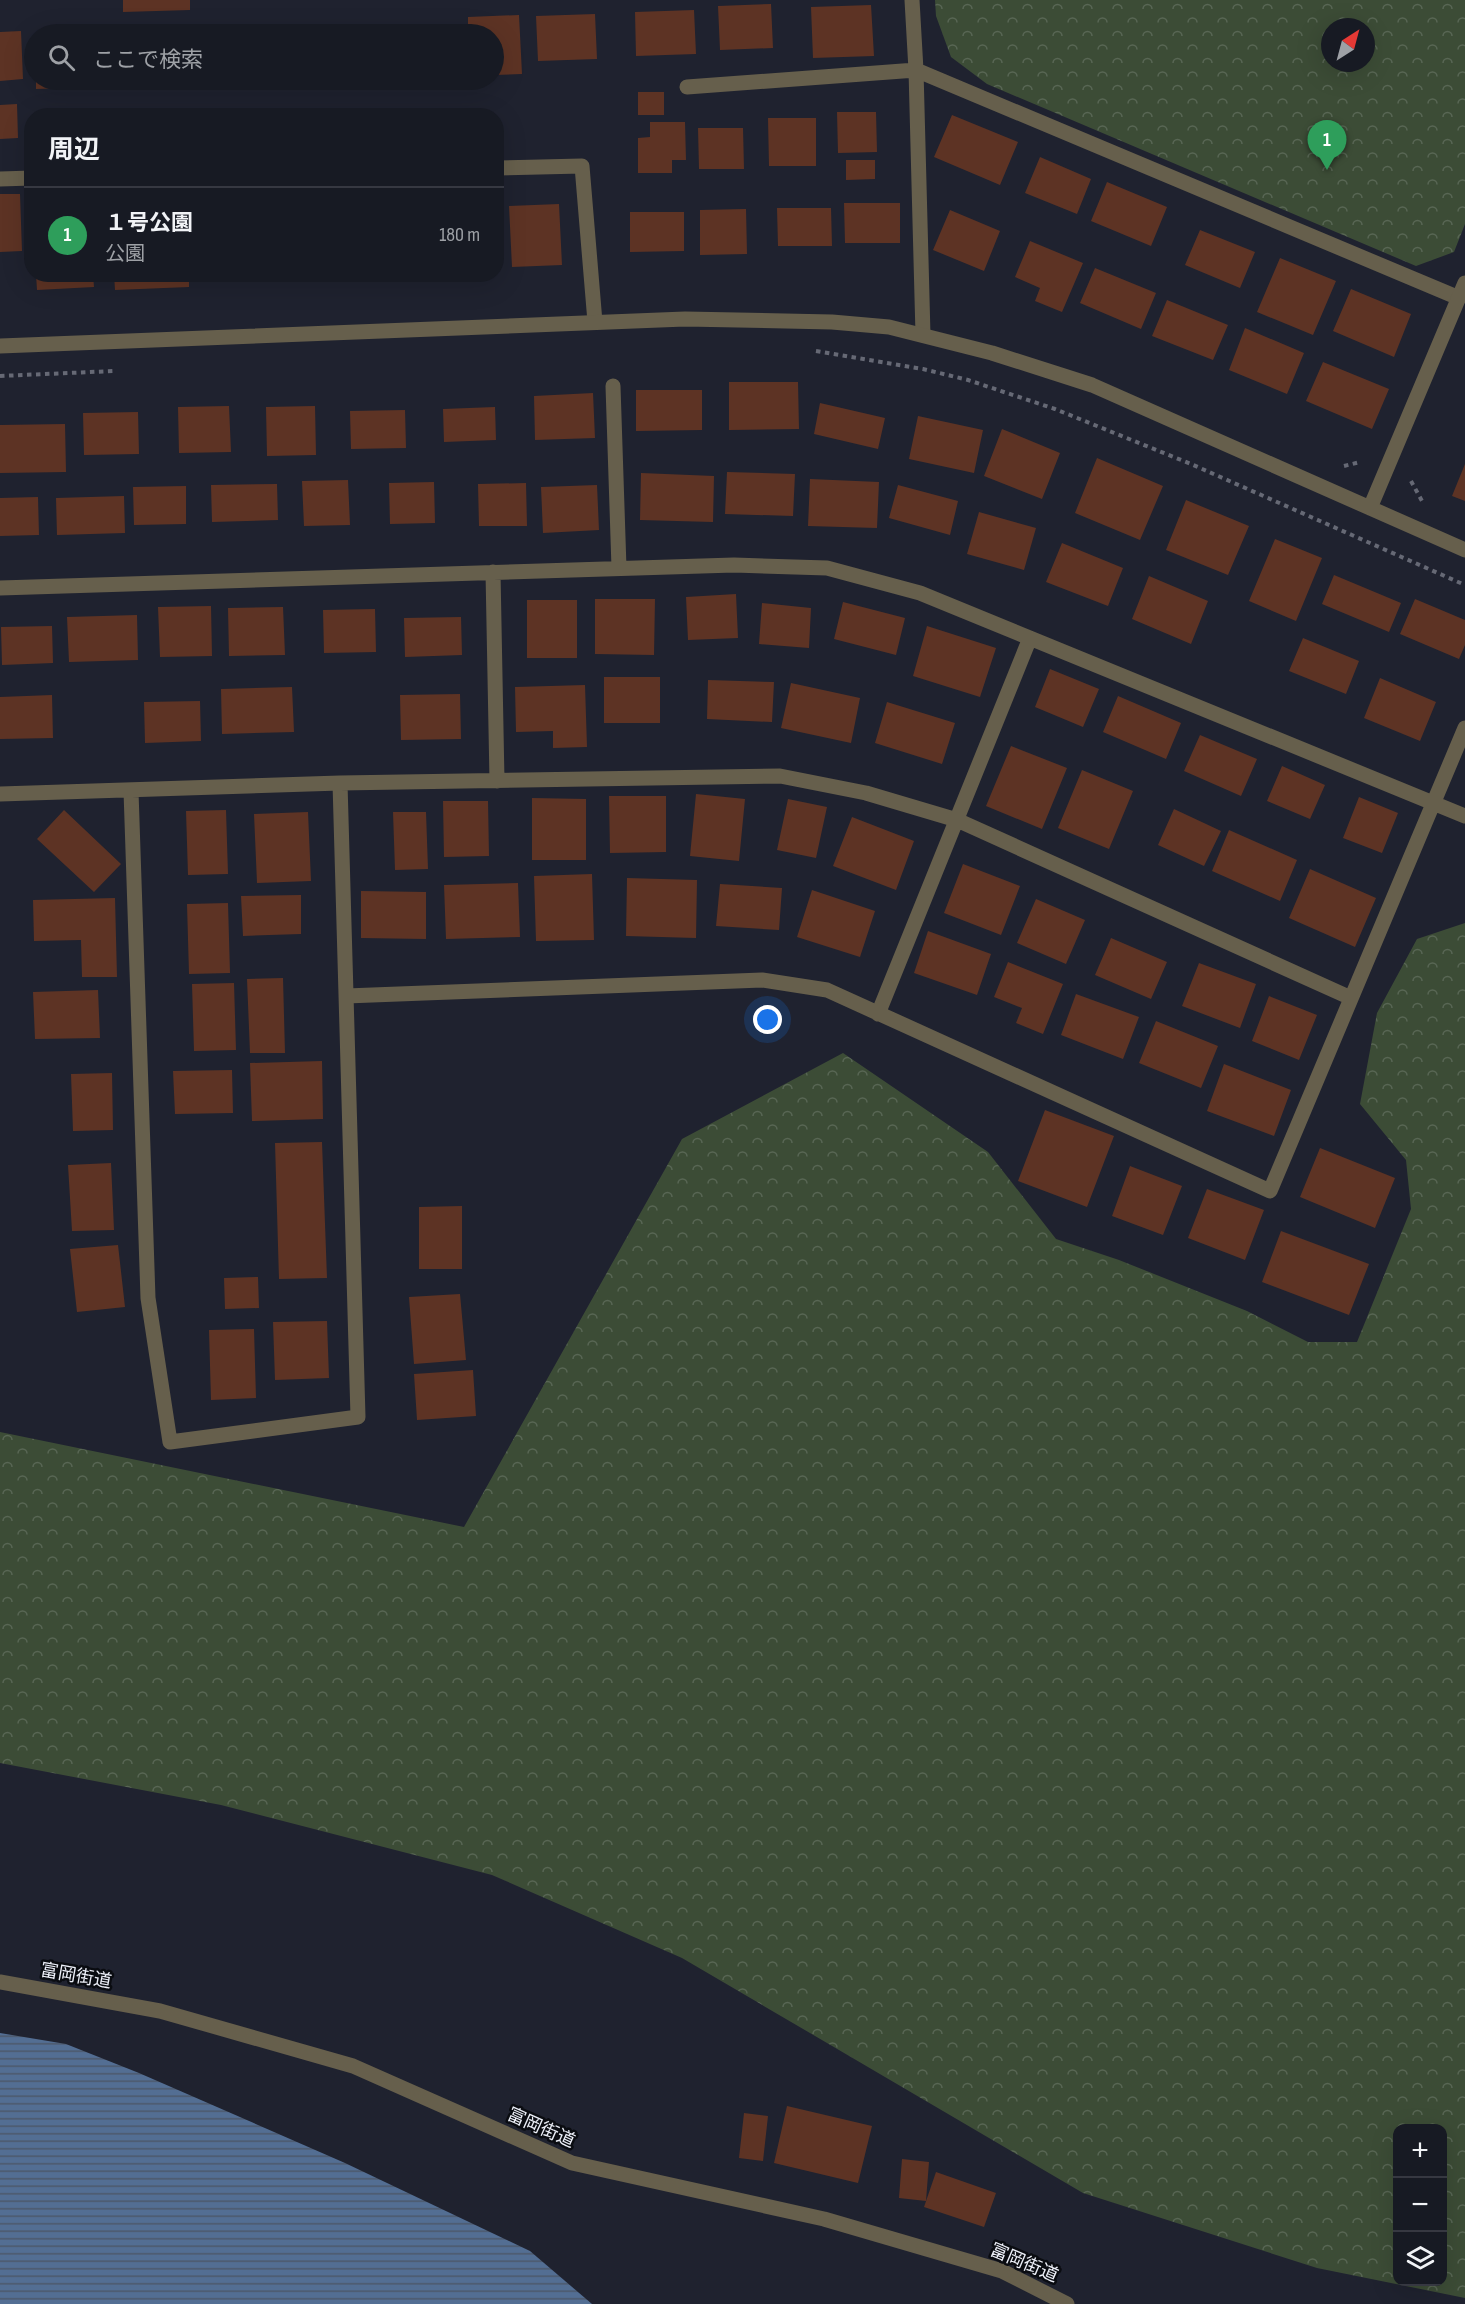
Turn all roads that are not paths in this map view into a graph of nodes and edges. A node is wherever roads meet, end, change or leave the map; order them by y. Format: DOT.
graph roads {
  1 [pos="912,0"];
  2 [pos="916,70"];
  3 [pos="687,87"];
  4 [pos="504,168"];
  5 [pos="24,178"];
  6 [pos="0,179"];
  7 [pos="1465,283"];
  8 [pos="1459,298"];
  9 [pos="596,322"];
  10 [pos="923,335"];
  11 [pos="0,346"];
  12 [pos="613,386"];
  13 [pos="1370,508"];
  14 [pos="1465,550"];
  15 [pos="619,568"];
  16 [pos="493,572"];
  17 [pos="0,588"];
  18 [pos="1030,638"];
  19 [pos="1465,728"];
  20 [pos="497,781"];
  21 [pos="340,783"];
  22 [pos="131,791"];
  23 [pos="0,794"];
  24 [pos="1434,803"];
  25 [pos="1465,816"];
  26 [pos="957,820"];
  27 [pos="346,996"];
  28 [pos="1351,998"];
  29 [pos="878,1014"];
  30 [pos="0,1982"];
  31 [pos="1067,2304"];
  1 -- 2 [label="street"];
  2 -- 3 [label="street"];
  2 -- 8 [label="street"];
  2 -- 10 [label="street"];
  4 -- 9 [label="street"];
  5 -- 6 [label="street"];
  7 -- 8 [label="street"];
  8 -- 13 [label="street"];
  9 -- 10 [label="street"];
  9 -- 11 [label="street"];
  10 -- 13 [label="street"];
  12 -- 15 [label="street"];
  13 -- 14 [label="street"];
  15 -- 16 [label="street"];
  15 -- 18 [label="street"];
  16 -- 17 [label="street"];
  16 -- 20 [label="street"];
  18 -- 24 [label="street"];
  18 -- 26 [label="street"];
  19 -- 24 [label="street"];
  20 -- 21 [label="street"];
  20 -- 26 [label="street"];
  21 -- 22 [label="street"];
  21 -- 27 [label="street"];
  22 -- 23 [label="street"];
  22 -- 27 [label="street"];
  24 -- 25 [label="street"];
  24 -- 28 [label="street"];
  26 -- 28 [label="street"];
  26 -- 29 [label="street"];
  27 -- 29 [label="street"];
  28 -- 29 [label="street"];
  30 -- 31 [label="street, 富岡街道"];
}
